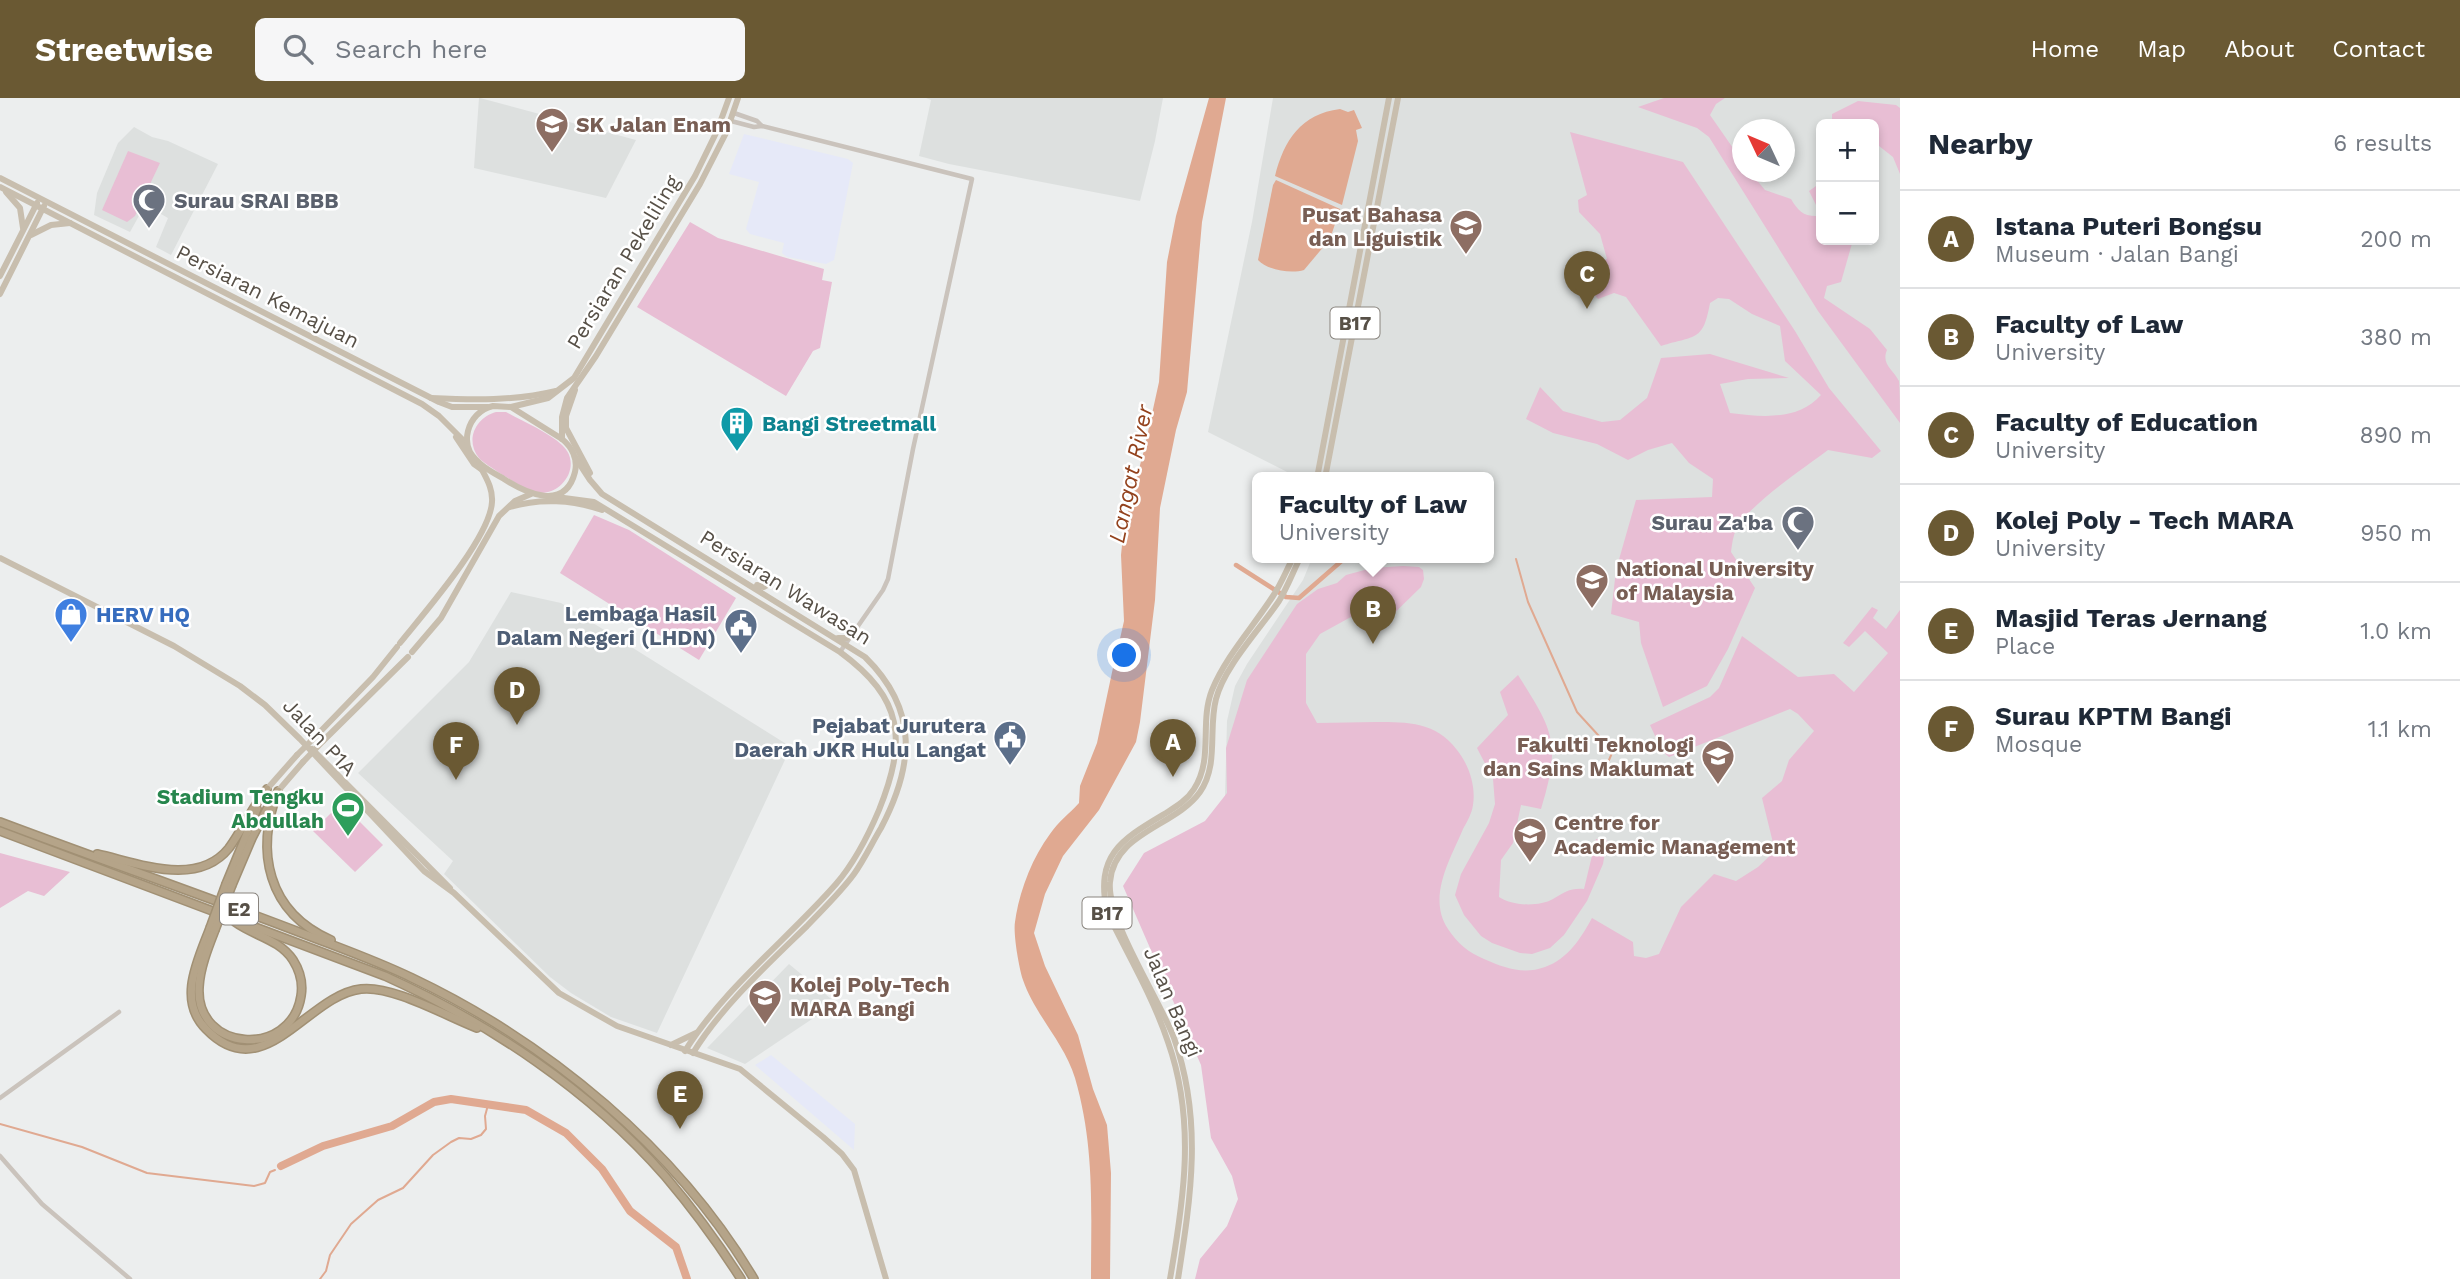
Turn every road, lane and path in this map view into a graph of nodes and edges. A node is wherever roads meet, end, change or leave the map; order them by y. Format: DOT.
graph roads {
  1 [pos="729,98"];
  2 [pos="738,98"];
  3 [pos="1389,98"];
  4 [pos="1398,98"];
  5 [pos="733,117"];
  6 [pos="0,178"];
  7 [pos="1,188"];
  8 [pos="39,198"];
  9 [pos="46,201"];
  10 [pos="39,207"];
  11 [pos="72,223"];
  12 [pos="23,229"];
  13 [pos="28,238"];
  14 [pos="0,276"];
  15 [pos="0,294"];
  16 [pos="574,388"];
  17 [pos="561,390"];
  18 [pos="430,398"];
  19 [pos="488,407"];
  20 [pos="510,407"];
  21 [pos="450,428"];
  22 [pos="562,439"];
  23 [pos="467,444"];
  24 [pos="575,457"];
  25 [pos="478,461"];
  26 [pos="483,470"];
  27 [pos="1318,472"];
  28 [pos="1326,472"];
  29 [pos="531,494"];
  30 [pos="602,494"];
  31 [pos="549,496"];
  32 [pos="505,509"];
  33 [pos="614,514"];
  34 [pos="0,558"];
  35 [pos="1291,563"];
  36 [pos="1297,563"];
  37 [pos="748,583"];
  38 [pos="771,583"];
  39 [pos="1282,589"];
  40 [pos="1277,597"];
  41 [pos="852,635"];
  42 [pos="836,637"];
  43 [pos="846,643"];
  44 [pos="856,650"];
  45 [pos="840,652"];
  46 [pos="894,767"];
  47 [pos="901,780"];
  48 [pos="888,787"];
  49 [pos="267,789"];
  50 [pos="278,791"];
  51 [pos="0,822"];
  52 [pos="0,831"];
  53 [pos="62,846"];
  54 [pos="229,884"];
  55 [pos="836,884"];
  56 [pos="834,898"];
  57 [pos="817,905"];
  58 [pos="230,918"];
  59 [pos="212,929"];
  60 [pos="777,956"];
  61 [pos="761,961"];
  62 [pos="756,977"];
  63 [pos="414,978"];
  64 [pos="119,1012"];
  65 [pos="494,1034"];
  66 [pos="700,1034"];
  67 [pos="669,1045"];
  68 [pos="689,1052"];
  69 [pos="719,1062"];
  70 [pos="0,1098"];
  71 [pos="0,1156"];
  72 [pos="130,1279"];
  73 [pos="741,1279"];
  74 [pos="754,1279"];
  75 [pos="886,1279"];
  76 [pos="1170,1279"];
  77 [pos="1178,1279"];
  1 -- 17 [label="main road, Persiaran Pekeliling"];
  2 -- 5 [label="main road, Persiaran Pekeliling"];
  3 -- 27 [label="main road, B17"];
  4 -- 28 [label="main road, B17"];
  5 -- 16 [label="main road, Persiaran Pekeliling"];
  5 -- 41 [label="street"];
  6 -- 8 [label="main road, Persiaran Kemajuan"];
  7 -- 10 [label="main road, Persiaran Kemajuan"];
  7 -- 12 [label="main road"];
  8 -- 9 [label="main road, Persiaran Kemajuan"];
  8 -- 10 [label="main road"];
  9 -- 10 [label="main road"];
  9 -- 18 [label="main road, Persiaran Kemajuan"];
  10 -- 11 [label="main road, Persiaran Kemajuan"];
  10 -- 12 [label="main road"];
  10 -- 13 [label="main road"];
  11 -- 13 [label="main road"];
  11 -- 21 [label="main road, Persiaran Kemajuan"];
  12 -- 14 [label="main road"];
  13 -- 15 [label="main road"];
  16 -- 22 [label="main road, Persiaran Pekeliling"];
  16 -- 30 [label="main road"];
  17 -- 18 [label="main road"];
  17 -- 20 [label="main road, Persiaran Pekeliling"];
  18 -- 19 [label="main road, Persiaran Kemajuan"];
  19 -- 20 [label="main road"];
  19 -- 23 [label="main road"];
  20 -- 22 [label="main road"];
  21 -- 23 [label="main road, Persiaran Kemajuan"];
  21 -- 26 [label="main road"];
  22 -- 24 [label="main road"];
  23 -- 25 [label="main road"];
  24 -- 30 [label="main road, Persiaran Wawasan"];
  24 -- 31 [label="main road"];
  25 -- 26 [label="main road"];
  25 -- 29 [label="main road"];
  26 -- 49 [label="main road, bridge"];
  29 -- 31 [label="main road"];
  29 -- 32 [label="main road"];
  30 -- 37 [label="main road, Persiaran Wawasan"];
  31 -- 33 [label="main road, Persiaran Wawasan"];
  32 -- 33 [label="main road"];
  32 -- 50 [label="main road, bridge"];
  33 -- 45 [label="main road, Persiaran Wawasan"];
  34 -- 67 [label="main road, Jalan P1A"];
  35 -- 39 [label="main road, Jalan Bangi / B17"];
  36 -- 39 [label="main road, Jalan Bangi / B17"];
  37 -- 38 [label="main road"];
  37 -- 42 [label="main road, Persiaran Wawasan"];
  39 -- 40 [label="main road, Jalan Bangi / B17"];
  40 -- 76 [label="main road, Jalan Bangi / B17"];
  40 -- 77 [label="main road, Jalan Bangi / B17"];
  41 -- 42 [label="main road"];
  41 -- 43 [label="street"];
  41 -- 44 [label="main road"];
  42 -- 43 [label="main road, Persiaran Wawasan"];
  43 -- 44 [label="main road, Persiaran Wawasan"];
  43 -- 45 [label="street"];
  44 -- 47 [label="main road, Persiaran Wawasan"];
  45 -- 46 [label="main road, Persiaran Wawasan"];
  46 -- 47 [label="main road"];
  46 -- 48 [label="main road, Persiaran Wawasan"];
  47 -- 48 [label="main road"];
  47 -- 56 [label="main road, Persiaran Wawasan"];
  48 -- 55 [label="main road, Persiaran Wawasan"];
  49 -- 53 [label="highway"];
  49 -- 54 [label="highway"];
  50 -- 54 [label="highway"];
  50 -- 63 [label="highway"];
  51 -- 53 [label="highway, E2"];
  52 -- 58 [label="highway, E2"];
  53 -- 63 [label="highway, E2"];
  54 -- 59 [label="highway, bridge"];
  55 -- 56 [label="main road"];
  55 -- 57 [label="main road, Persiaran Wawasan"];
  56 -- 57 [label="main road"];
  56 -- 60 [label="main road, Persiaran Wawasan"];
  57 -- 61 [label="main road, Persiaran Wawasan"];
  58 -- 59 [label="highway"];
  58 -- 65 [label="highway, E2"];
  59 -- 65 [label="highway"];
  60 -- 61 [label="main road"];
  60 -- 62 [label="main road, Persiaran Wawasan"];
  61 -- 62 [label="main road"];
  61 -- 66 [label="main road, Persiaran Wawasan"];
  62 -- 66 [label="main road, Persiaran Wawasan"];
  63 -- 74 [label="highway, E2"];
  64 -- 70 [label="street"];
  65 -- 73 [label="highway, E2"];
  66 -- 67 [label="main road"];
  66 -- 68 [label="main road, Persiaran Wawasan"];
  66 -- 69 [label="main road"];
  67 -- 68 [label="main road"];
  68 -- 69 [label="main road"];
  69 -- 75 [label="main road"];
  71 -- 72 [label="street"];
}
